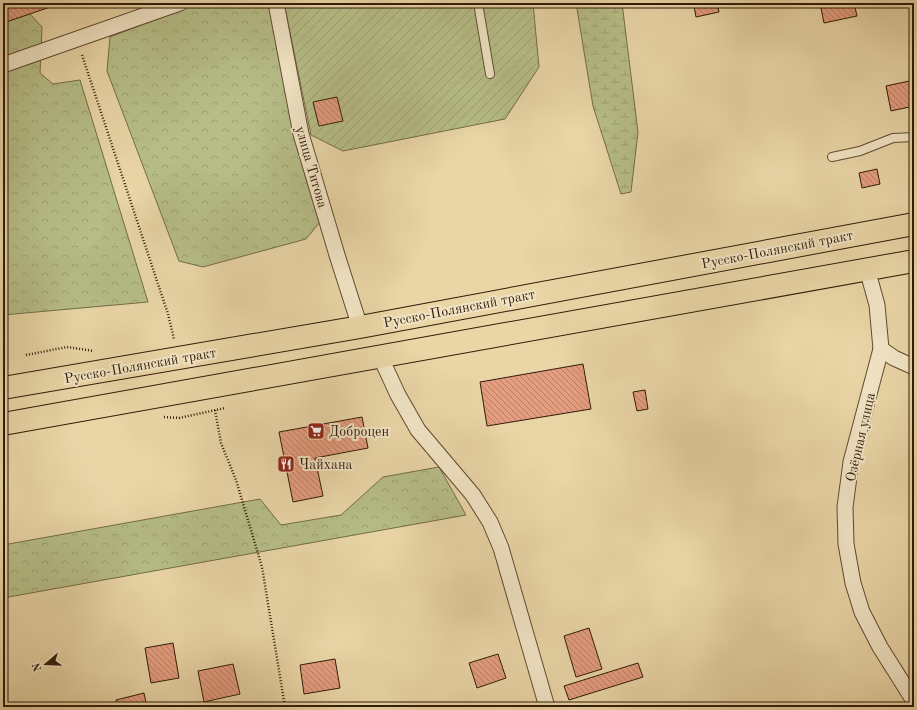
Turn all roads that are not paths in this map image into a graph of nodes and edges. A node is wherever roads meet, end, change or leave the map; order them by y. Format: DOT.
graph roads {
  1 [pos="180,3"];
  2 [pos="276,3"];
  3 [pos="478,3"];
  4 [pos="3,65"];
  5 [pos="490,74"];
  6 [pos="914,137"];
  7 [pos="832,157"];
  8 [pos="914,224"];
  9 [pos="914,261"];
  10 [pos="867,269"];
  11 [pos="360,327"];
  12 [pos="881,349"];
  13 [pos="380,356"];
  14 [pos="914,367"];
  15 [pos="3,388"];
  16 [pos="3,424"];
  17 [pos="914,701"];
  18 [pos="547,707"];
  1 -- 4 [label="street"];
  2 -- 11 [label="street, улица Титова"];
  3 -- 5 [label="lane"];
  6 -- 7 [label="lane"];
  8 -- 11 [label="main road, Русско-Полянский тракт"];
  9 -- 10 [label="main road"];
  10 -- 12 [label="street, Озёрная улица"];
  10 -- 13 [label="main road"];
  11 -- 15 [label="main road, Русско-Полянский тракт"];
  12 -- 14 [label="street"];
  12 -- 17 [label="street, Озёрная улица"];
  13 -- 16 [label="main road"];
  13 -- 18 [label="street"];
}
